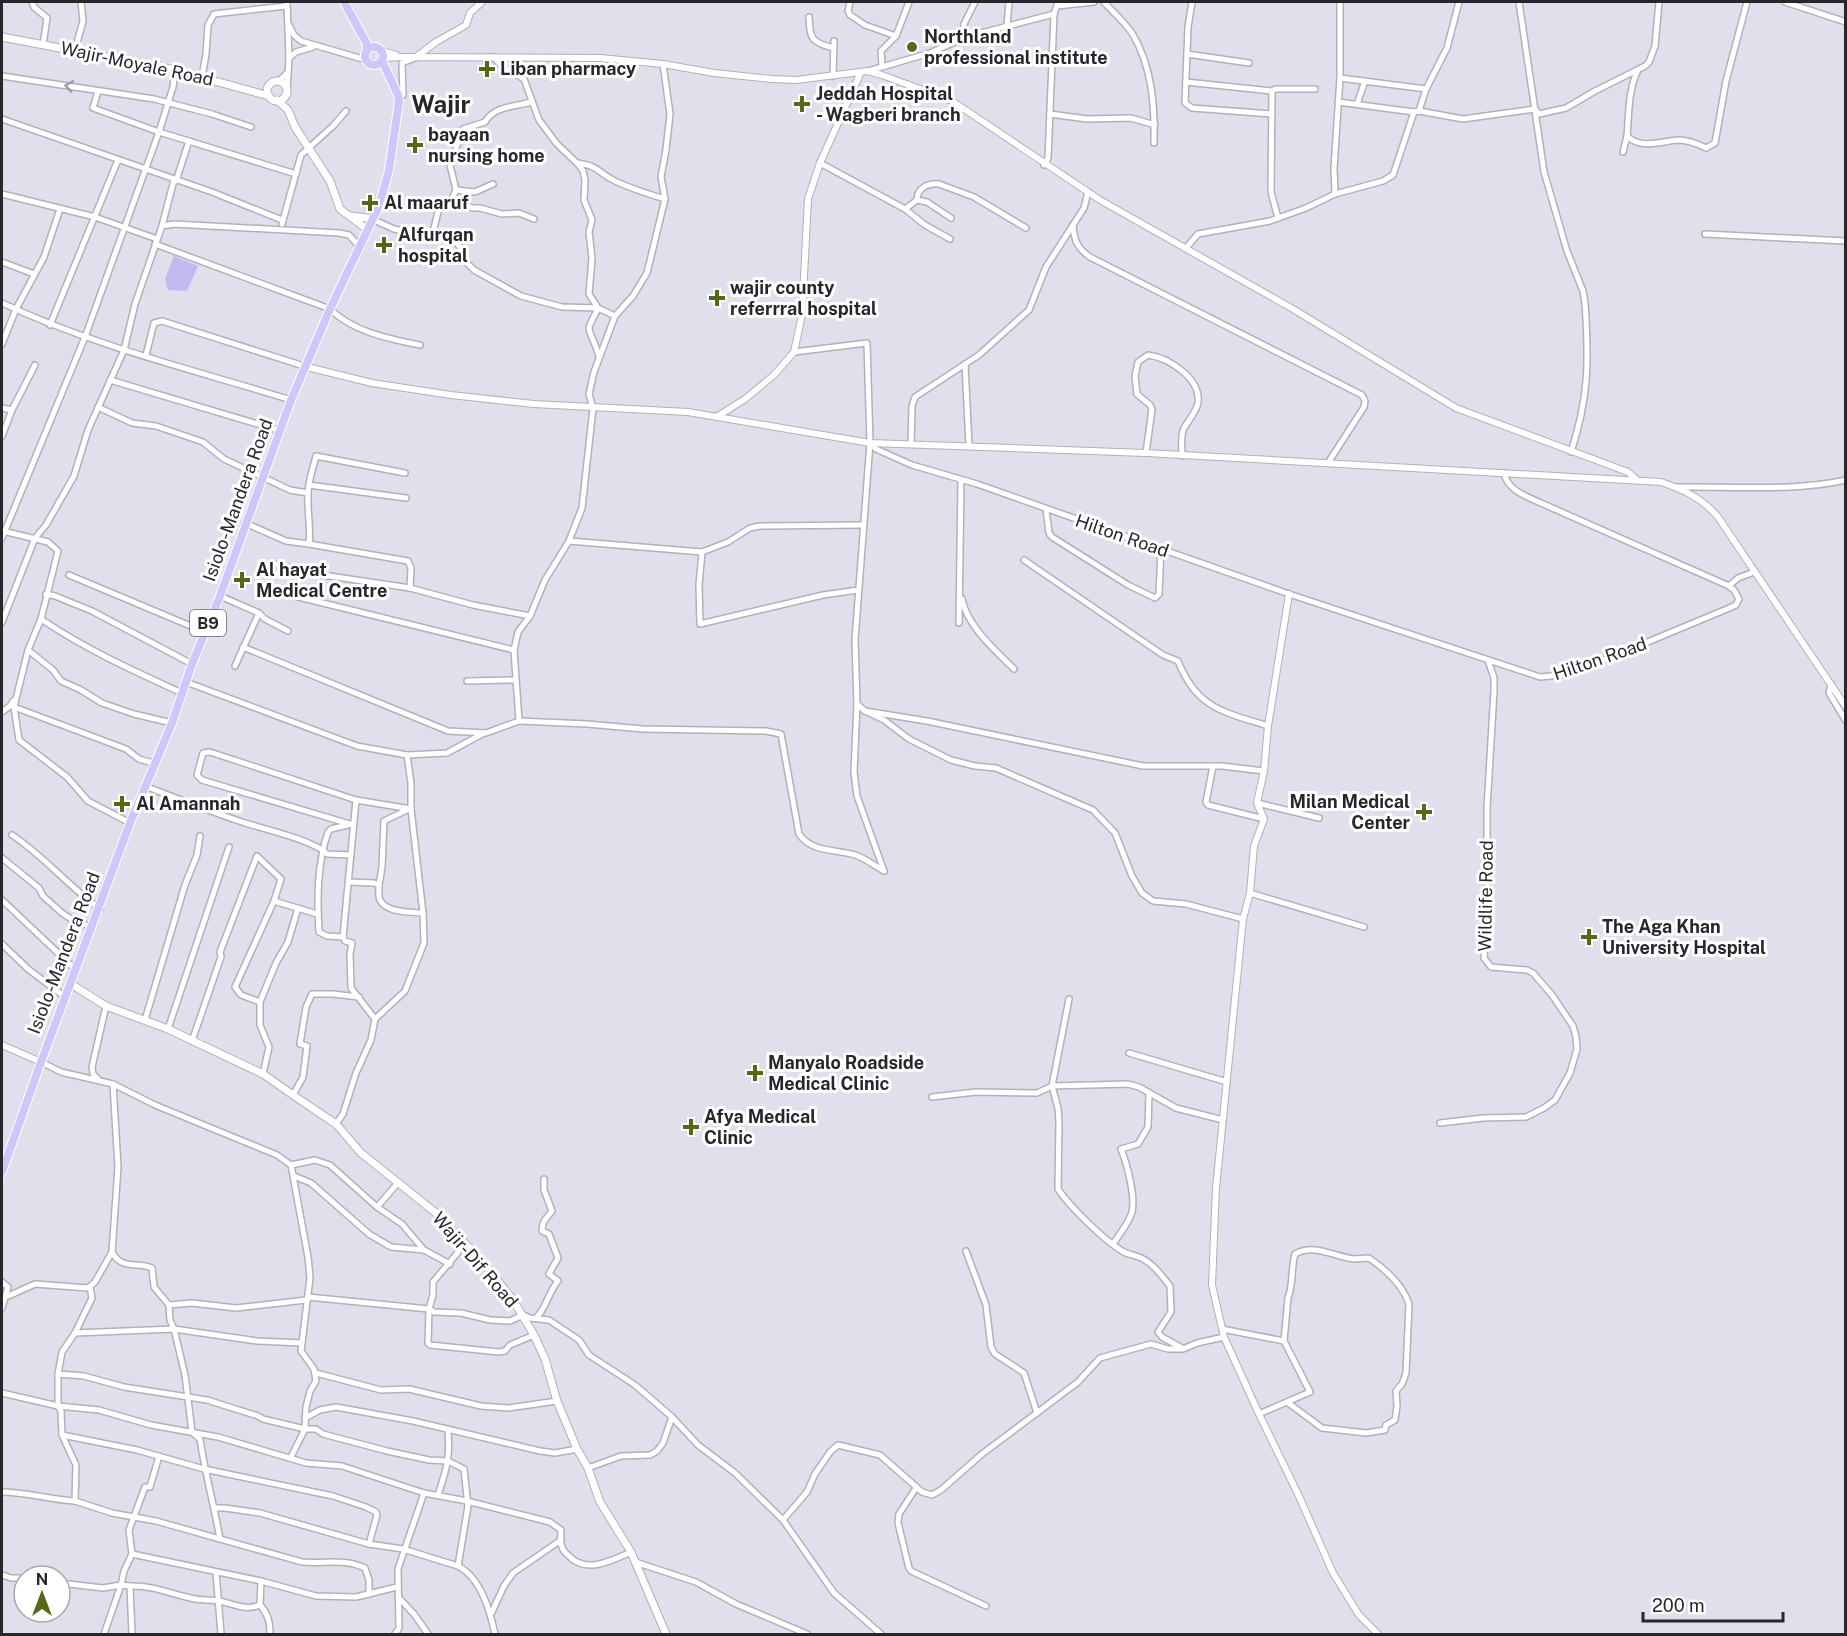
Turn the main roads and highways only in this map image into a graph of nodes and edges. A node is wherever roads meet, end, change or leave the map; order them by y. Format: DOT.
graph roads {
  1 [pos="344,2"];
  2 [pos="361,33"];
  3 [pos="2,37"];
  4 [pos="381,54"];
  5 [pos="368,57"];
  6 [pos="388,75"];
  7 [pos="271,83"];
  8 [pos="251,90"];
  9 [pos="287,92"];
  10 [pos="269,96"];
  11 [pos="277,100"];
  12 [pos="288,110"];
  13 [pos="351,216"];
  14 [pos="374,220"];
  15 [pos="368,230"];
  16 [pos="71,984"];
  17 [pos="2,1172"];
  18 [pos="666,1635"];
  1 -- 2 [label="highway, Isiolo-Mandera Road / B9"];
  2 -- 4 [label="highway, Isiolo-Mandera Road / B9"];
  2 -- 5 [label="highway, Isiolo-Mandera Road / B9"];
  3 -- 8 [label="main road, Wajir-Moyale Road"];
  4 -- 5 [label="highway"];
  4 -- 5 [label="highway"];
  4 -- 6 [label="highway, Isiolo-Mandera Road / B9"];
  5 -- 6 [label="highway"];
  6 -- 14 [label="highway, Isiolo-Mandera Road / B9"];
  7 -- 8 [label="main road"];
  7 -- 9 [label="main road"];
  7 -- 10 [label="main road"];
  8 -- 10 [label="main road, Wajir-Moyale Road"];
  9 -- 11 [label="main road"];
  9 -- 12 [label="main road"];
  10 -- 11 [label="main road"];
  11 -- 12 [label="main road"];
  12 -- 13 [label="main road"];
  13 -- 14 [label="main road"];
  13 -- 15 [label="main road"];
  14 -- 15 [label="highway, Isiolo-Mandera Road / B9"];
  15 -- 16 [label="highway, Isiolo-Mandera Road / B9"];
  16 -- 17 [label="highway, Isiolo-Mandera Road / B9"];
  16 -- 18 [label="main road, Wajir-Dif Road"];
}
